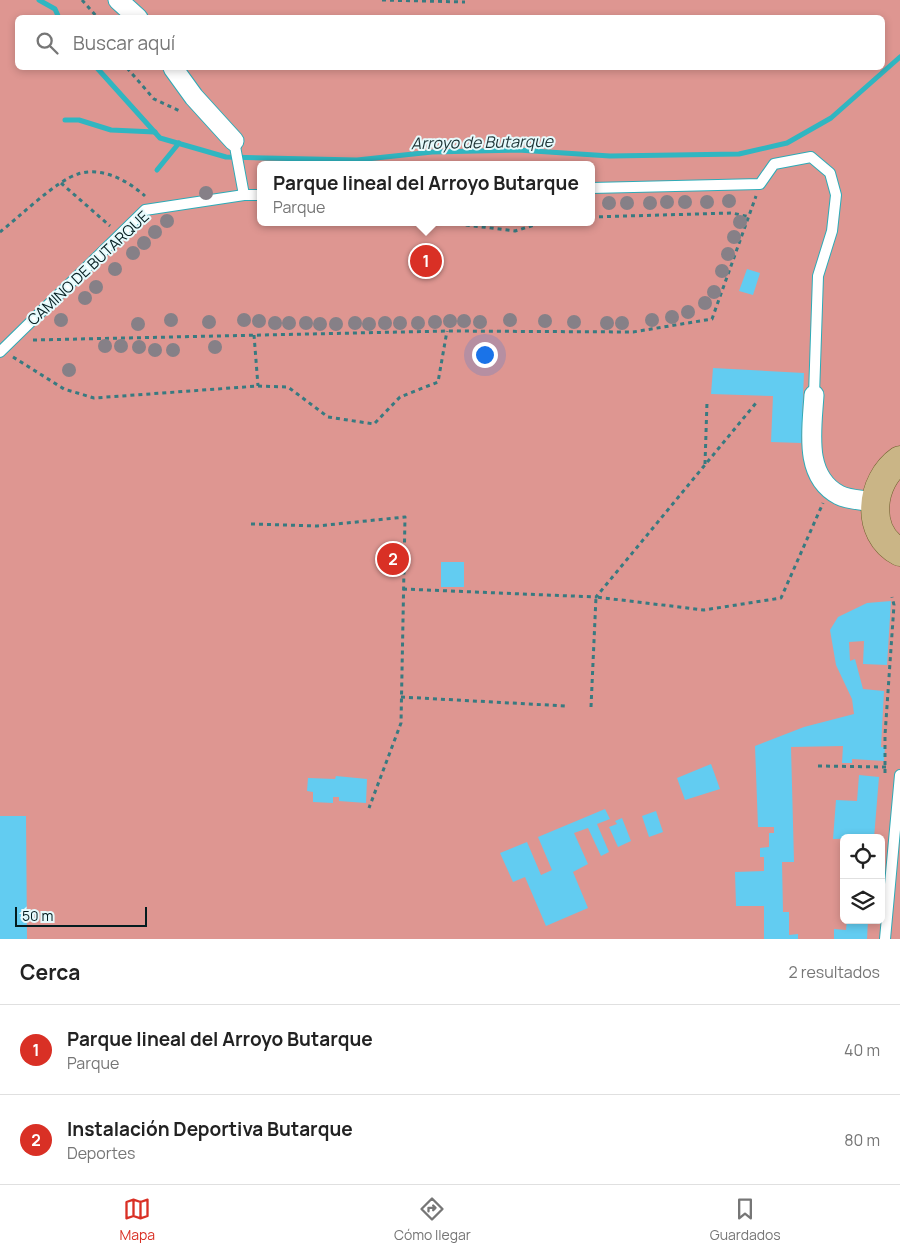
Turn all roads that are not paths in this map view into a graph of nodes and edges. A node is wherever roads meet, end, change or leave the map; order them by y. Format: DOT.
graph roads {
  1 [pos="118,0"];
  2 [pos="135,15"];
  3 [pos="175,70"];
  4 [pos="234,141"];
  5 [pos="595,188"];
  6 [pos="244,194"];
  7 [pos="257,195"];
  8 [pos="1,351"];
  9 [pos="814,395"];
  10 [pos="900,460"];
  11 [pos="874,502"];
  12 [pos="899,556"];
  13 [pos="900,775"];
  14 [pos="885,939"];
  1 -- 2 [label="street"];
  3 -- 4 [label="street"];
  4 -- 6 [label="lane"];
  5 -- 9 [label="lane"];
  6 -- 7 [label="lane, CAMINO DE BUTARQUE"];
  6 -- 8 [label="lane, CAMINO DE BUTARQUE"];
  9 -- 11 [label="street"];
  10 -- 11 [label="main road"];
  11 -- 12 [label="main road"];
  13 -- 14 [label="lane"];
}
